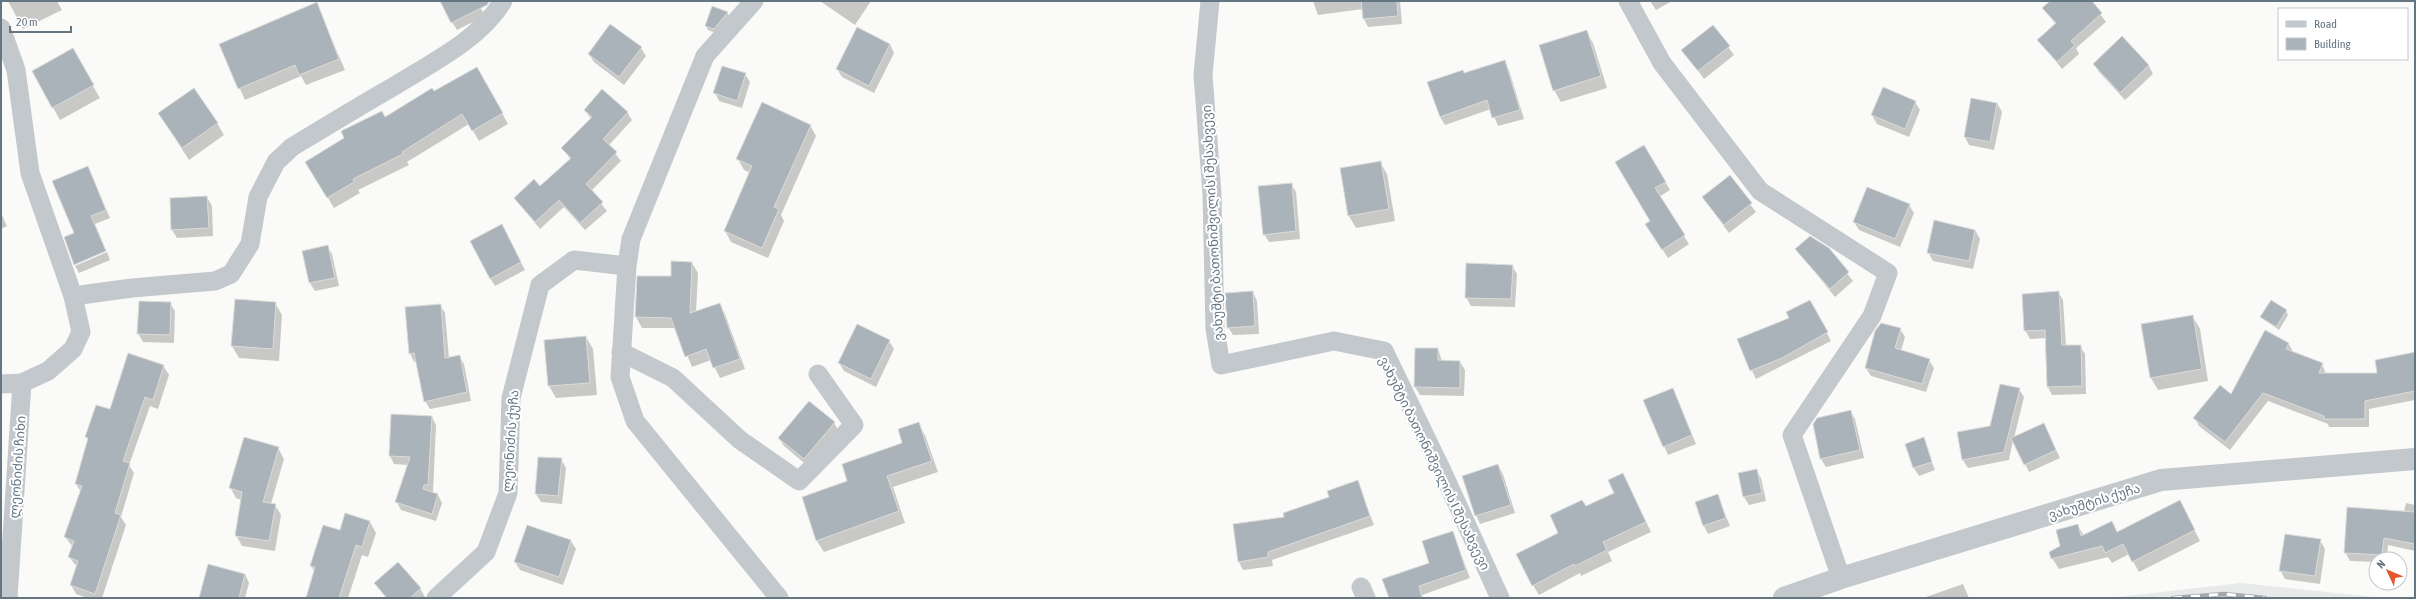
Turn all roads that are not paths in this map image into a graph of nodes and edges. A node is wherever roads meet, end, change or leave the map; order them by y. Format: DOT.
graph roads {
  1 [pos="503,1"];
  2 [pos="754,1"];
  3 [pos="1210,1"];
  4 [pos="1628,1"];
  5 [pos="1,28"];
  6 [pos="627,266"];
  7 [pos="73,296"];
  8 [pos="621,352"];
  9 [pos="818,374"];
  10 [pos="22,383"];
  11 [pos="1,384"];
  12 [pos="2415,458"];
  13 [pos="1841,578"];
  14 [pos="8,598"];
  15 [pos="436,598"];
  16 [pos="779,598"];
  17 [pos="1500,598"];
  18 [pos="1784,598"];
  1 -- 7 [label="street"];
  2 -- 6 [label="street"];
  3 -- 17 [label="street, ვახუშტი ბათონიშვილის I შესახვევი"];
  4 -- 13 [label="street"];
  5 -- 7 [label="street"];
  6 -- 8 [label="street"];
  6 -- 15 [label="street, ლეონიძის ქუჩა"];
  7 -- 10 [label="street"];
  8 -- 9 [label="street"];
  8 -- 16 [label="street"];
  10 -- 11 [label="street"];
  10 -- 14 [label="street, ლეონიძის ჩიხი"];
  12 -- 13 [label="street, ვახუშტის ქუჩა"];
  13 -- 18 [label="street, ვახუშტის ქუჩა"];
}
